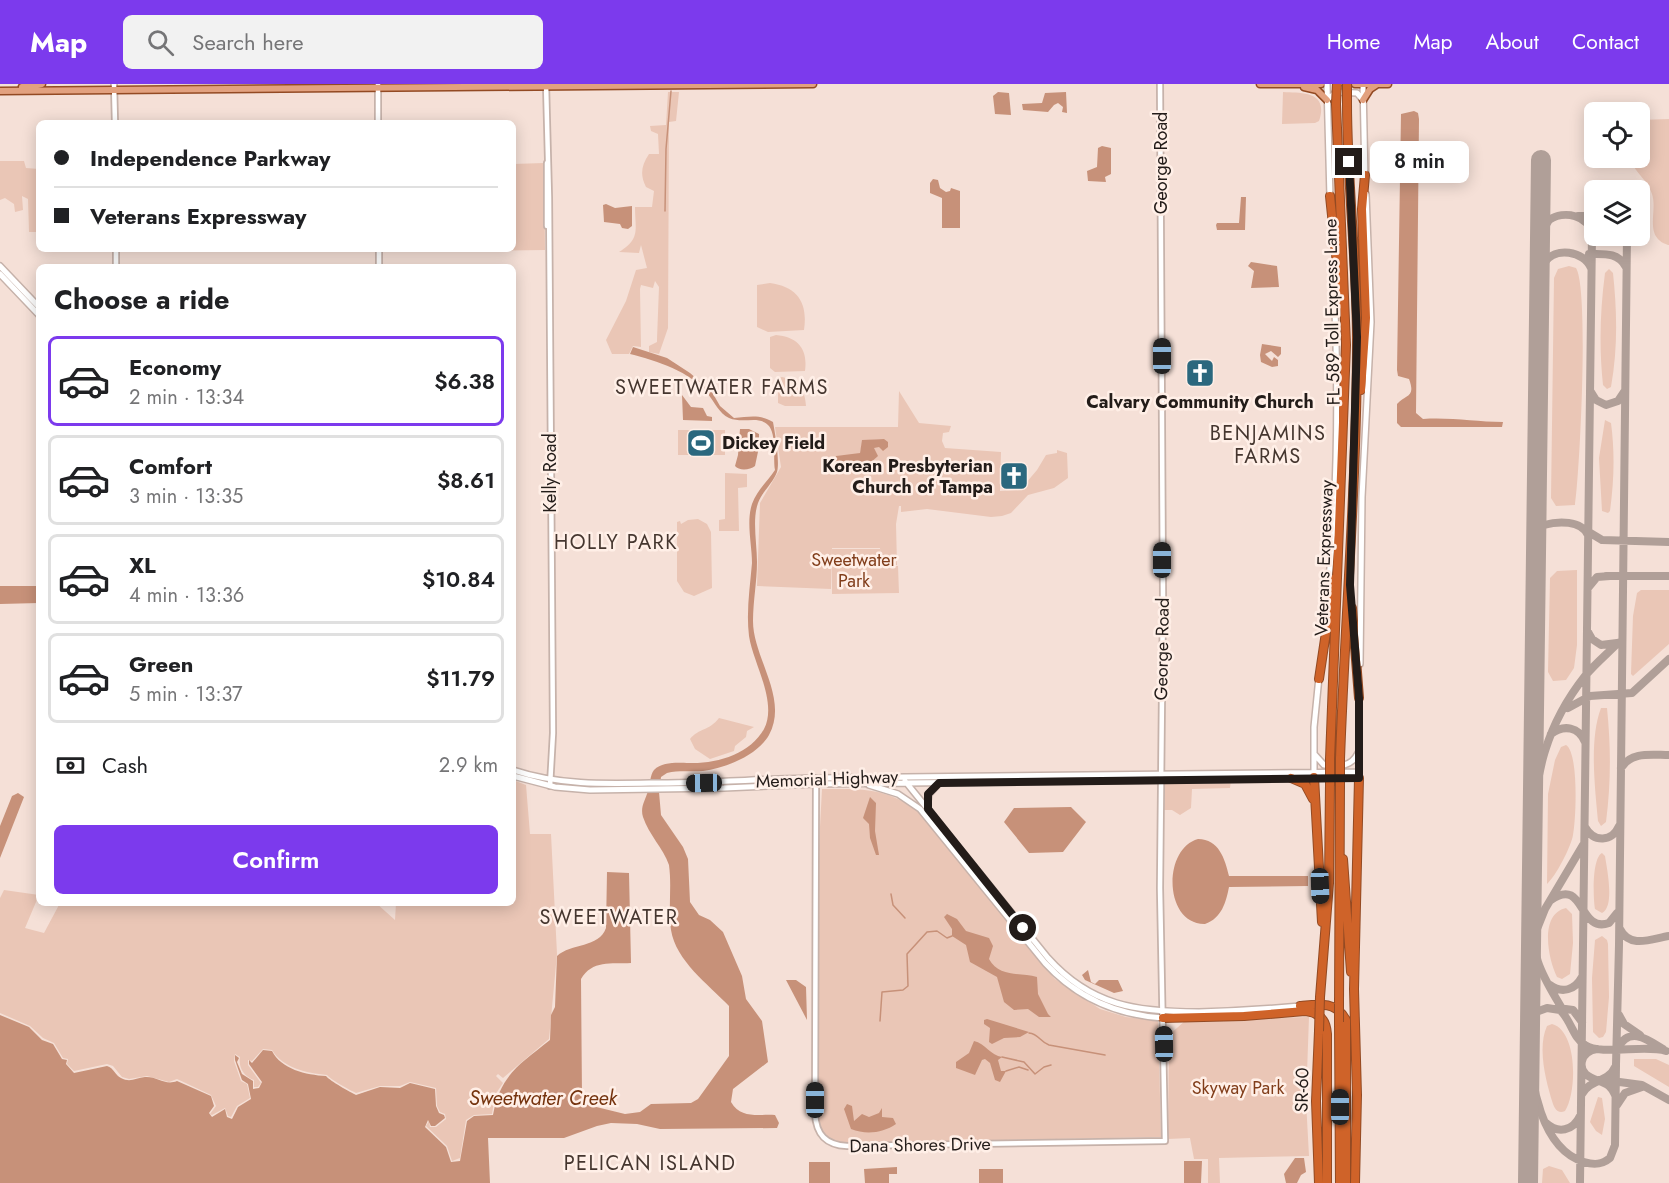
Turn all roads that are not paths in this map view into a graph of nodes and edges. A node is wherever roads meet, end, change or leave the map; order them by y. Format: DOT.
graph roads {
  1 [pos="60,84"];
  2 [pos="192,84"];
  3 [pos="234,84"];
  4 [pos="278,84"];
  5 [pos="308,84"];
  6 [pos="753,84"];
  7 [pos="770,84"];
  8 [pos="813,84"];
  9 [pos="1160,84"];
  10 [pos="1260,84"];
  11 [pos="1321,84"];
  12 [pos="1327,84"];
  13 [pos="1338,84"];
  14 [pos="1347,84"];
  15 [pos="1355,84"];
  16 [pos="1363,84"];
  17 [pos="1378,84"];
  18 [pos="1388,84"];
  19 [pos="485,85"];
  20 [pos="546,85"];
  21 [pos="631,85"];
  22 [pos="704,85"];
  23 [pos="726,85"];
  24 [pos="1295,85"];
  25 [pos="378,86"];
  26 [pos="435,86"];
  27 [pos="16,87"];
  28 [pos="41,87"];
  29 [pos="114,87"];
  30 [pos="0,89"];
  31 [pos="288,89"];
  32 [pos="160,90"];
  33 [pos="205,90"];
  34 [pos="249,90"];
  35 [pos="1328,100"];
  36 [pos="1364,100"];
  37 [pos="1341,104"];
  38 [pos="115,120"];
  39 [pos="378,120"];
  40 [pos="1365,175"];
  41 [pos="1330,196"];
  42 [pos="0,266"];
  43 [pos="0,274"];
  44 [pos="36,306"];
  45 [pos="1346,364"];
  46 [pos="1356,408"];
  47 [pos="1340,545"];
  48 [pos="1350,585"];
  49 [pos="1336,647"];
  50 [pos="1319,679"];
  51 [pos="1359,698"];
  52 [pos="1359,749"];
  53 [pos="1314,756"];
  54 [pos="516,771"];
  55 [pos="1302,772"];
  56 [pos="1314,774"];
  57 [pos="1359,775"];
  58 [pos="1161,776"];
  59 [pos="516,777"];
  60 [pos="1291,778"];
  61 [pos="957,779"];
  62 [pos="901,780"];
  63 [pos="816,781"];
  64 [pos="941,782"];
  65 [pos="551,783"];
  66 [pos="859,783"];
  67 [pos="1315,806"];
  68 [pos="1340,807"];
  69 [pos="928,809"];
  70 [pos="1324,938"];
  71 [pos="1354,989"];
  72 [pos="1320,997"];
  73 [pos="1300,1006"];
  74 [pos="1163,1015"];
  75 [pos="1339,1022"];
  76 [pos="1165,1141"];
  77 [pos="1319,1183"];
  78 [pos="1327,1183"];
  79 [pos="1340,1183"];
  80 [pos="1347,1183"];
  81 [pos="1355,1183"];
  1 -- 28 [label="main road"];
  2 -- 32 [label="main road"];
  3 -- 33 [label="main road"];
  4 -- 34 [label="main road"];
  5 -- 31 [label="main road"];
  6 -- 7 [label="main road"];
  6 -- 23 [label="main road"];
  7 -- 8 [label="main road"];
  9 -- 58 [label="street, George Road"];
  10 -- 24 [label="main road"];
  11 -- 24 [label="main road"];
  12 -- 35 [label="main road"];
  13 -- 37 [label="highway, Veterans Expressway, bridge"];
  14 -- 37 [label="highway, Veterans Expressway, bridge"];
  15 -- 16 [label="main road"];
  16 -- 17 [label="main road"];
  16 -- 36 [label="main road"];
  17 -- 18 [label="main road"];
  17 -- 36 [label="main road"];
  19 -- 20 [label="main road"];
  19 -- 26 [label="main road"];
  20 -- 21 [label="main road"];
  20 -- 65 [label="street, Kelly Road"];
  21 -- 22 [label="main road"];
  22 -- 23 [label="main road"];
  24 -- 35 [label="main road"];
  25 -- 26 [label="main road"];
  25 -- 31 [label="main road"];
  25 -- 39 [label="street"];
  27 -- 28 [label="main road"];
  27 -- 30 [label="main road"];
  28 -- 29 [label="main road"];
  29 -- 32 [label="main road"];
  29 -- 38 [label="street"];
  31 -- 34 [label="main road"];
  32 -- 33 [label="main road"];
  33 -- 34 [label="main road"];
  35 -- 36 [label="main road"];
  35 -- 41 [label="main road"];
  36 -- 40 [label="main road"];
  37 -- 45 [label="highway, Veterans Expressway"];
  37 -- 46 [label="highway, Veterans Expressway"];
  37 -- 49 [label="highway, FL 589 Toll Express Lane"];
  40 -- 46 [label="highway"];
  40 -- 51 [label="main road"];
  41 -- 45 [label="highway"];
  41 -- 50 [label="main road"];
  42 -- 44 [label="main road"];
  43 -- 44 [label="main road"];
  45 -- 47 [label="highway, Veterans Expressway"];
  46 -- 48 [label="highway, Veterans Expressway"];
  47 -- 49 [label="highway, Veterans Expressway"];
  47 -- 50 [label="highway"];
  48 -- 51 [label="highway"];
  48 -- 68 [label="highway, Veterans Expressway, bridge"];
  49 -- 70 [label="highway, Veterans Expressway, bridge"];
  50 -- 53 [label="main road"];
  51 -- 52 [label="main road"];
  52 -- 53 [label="main road"];
  52 -- 57 [label="main road"];
  53 -- 55 [label="main road"];
  53 -- 56 [label="main road"];
  54 -- 65 [label="main road, Memorial Highway"];
  55 -- 56 [label="main road, Memorial Highway"];
  55 -- 58 [label="main road, Memorial Highway"];
  56 -- 57 [label="main road, Memorial Highway"];
  56 -- 60 [label="main road, Memorial Highway"];
  56 -- 67 [label="highway"];
  57 -- 71 [label="highway"];
  58 -- 60 [label="main road, Memorial Highway"];
  58 -- 61 [label="main road, Memorial Highway"];
  58 -- 74 [label="street, George Road"];
  59 -- 65 [label="main road, Memorial Highway"];
  60 -- 67 [label="highway"];
  61 -- 62 [label="main road, Memorial Highway"];
  61 -- 64 [label="main road, Memorial Highway"];
  62 -- 63 [label="main road, Memorial Highway"];
  62 -- 64 [label="main road, Memorial Highway"];
  62 -- 66 [label="main road, Memorial Highway"];
  62 -- 69 [label="main road"];
  63 -- 65 [label="main road, Memorial Highway"];
  63 -- 66 [label="main road, Memorial Highway"];
  63 -- 76 [label="street, Dana Shores Drive"];
  64 -- 69 [label="main road"];
  66 -- 74 [label="main road"];
  67 -- 70 [label="highway"];
  68 -- 71 [label="highway"];
  68 -- 75 [label="highway, Veterans Expressway, bridge"];
  69 -- 74 [label="main road"];
  70 -- 72 [label="highway, Veterans Expressway"];
  71 -- 81 [label="highway"];
  72 -- 77 [label="highway, SR-60 / SR-60, bridge"];
  73 -- 74 [label="main road"];
  73 -- 80 [label="highway"];
  74 -- 76 [label="street, George Road"];
  74 -- 78 [label="highway"];
  75 -- 79 [label="highway, SR-60 / SR-60"];
}
